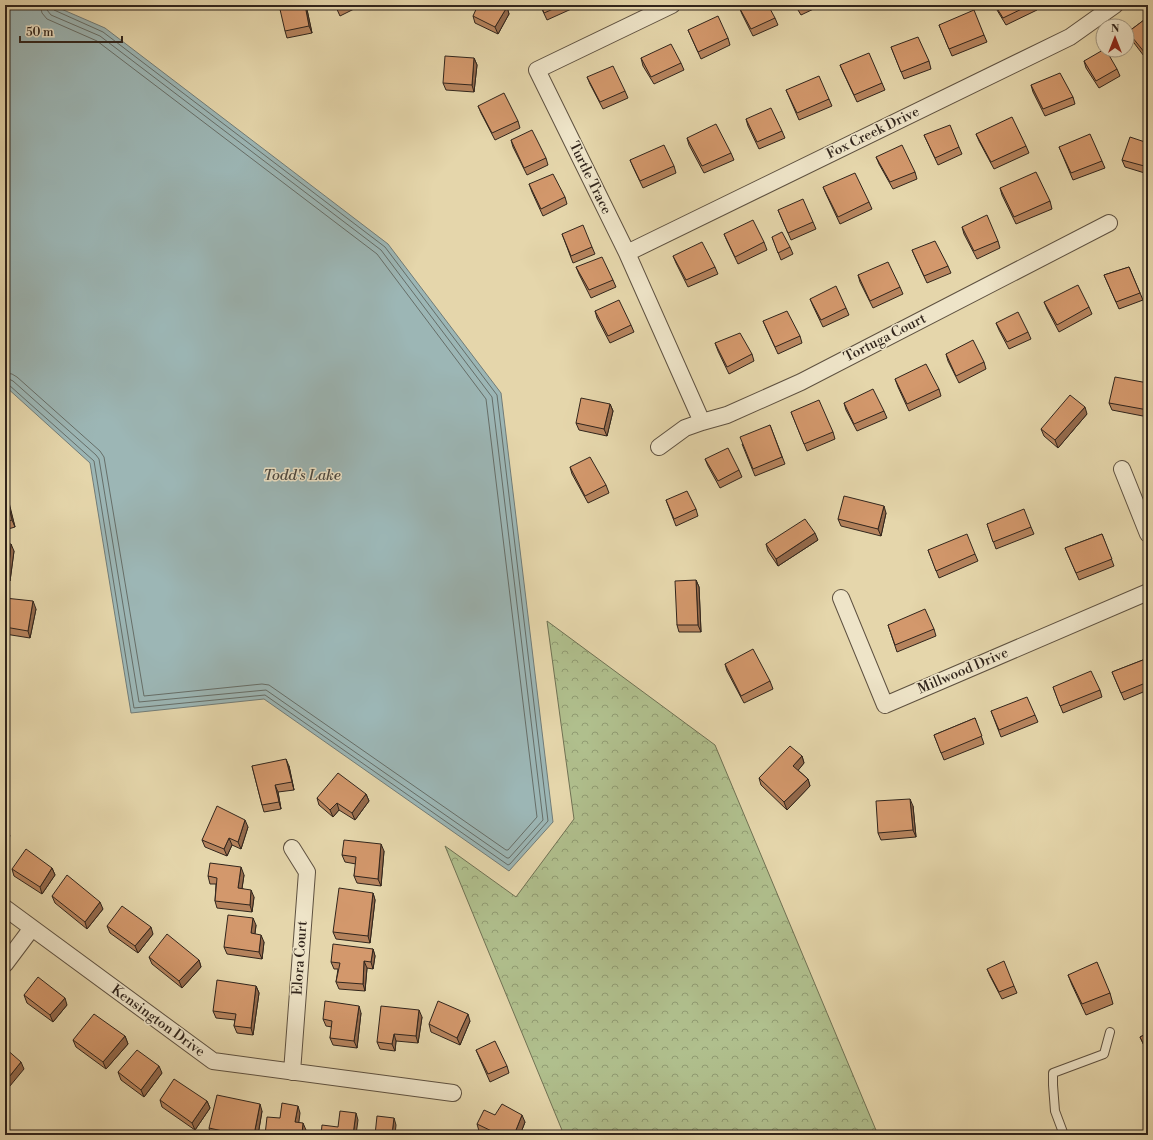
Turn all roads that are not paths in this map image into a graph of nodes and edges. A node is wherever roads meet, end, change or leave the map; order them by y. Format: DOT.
graph roads {
  1 [pos="672,5"];
  2 [pos="1114,5"];
  3 [pos="1109,223"];
  4 [pos="627,253"];
  5 [pos="702,422"];
  6 [pos="659,447"];
  7 [pos="1122,470"];
  8 [pos="1148,534"];
  9 [pos="1148,592"];
  10 [pos="841,598"];
  11 [pos="292,848"];
  12 [pos="5,908"];
  13 [pos="32,928"];
  14 [pos="5,964"];
  15 [pos="1110,1032"];
  16 [pos="292,1072"];
  17 [pos="453,1093"];
  18 [pos="1064,1135"];
  1 -- 4 [label="street, Turtle Trace"];
  2 -- 4 [label="street, Fox Creek Drive"];
  3 -- 5 [label="street, Tortuga Court"];
  4 -- 5 [label="street, Turtle Trace"];
  5 -- 6 [label="street, Tortuga Court"];
  7 -- 8 [label="street"];
  9 -- 10 [label="street, Millwood Drive"];
  11 -- 16 [label="street, Elora Court"];
  12 -- 13 [label="street, Kensington Drive"];
  13 -- 14 [label="street"];
  13 -- 16 [label="street, Kensington Drive"];
  15 -- 18 [label="lane"];
  16 -- 17 [label="street, Kensington Drive"];
}
